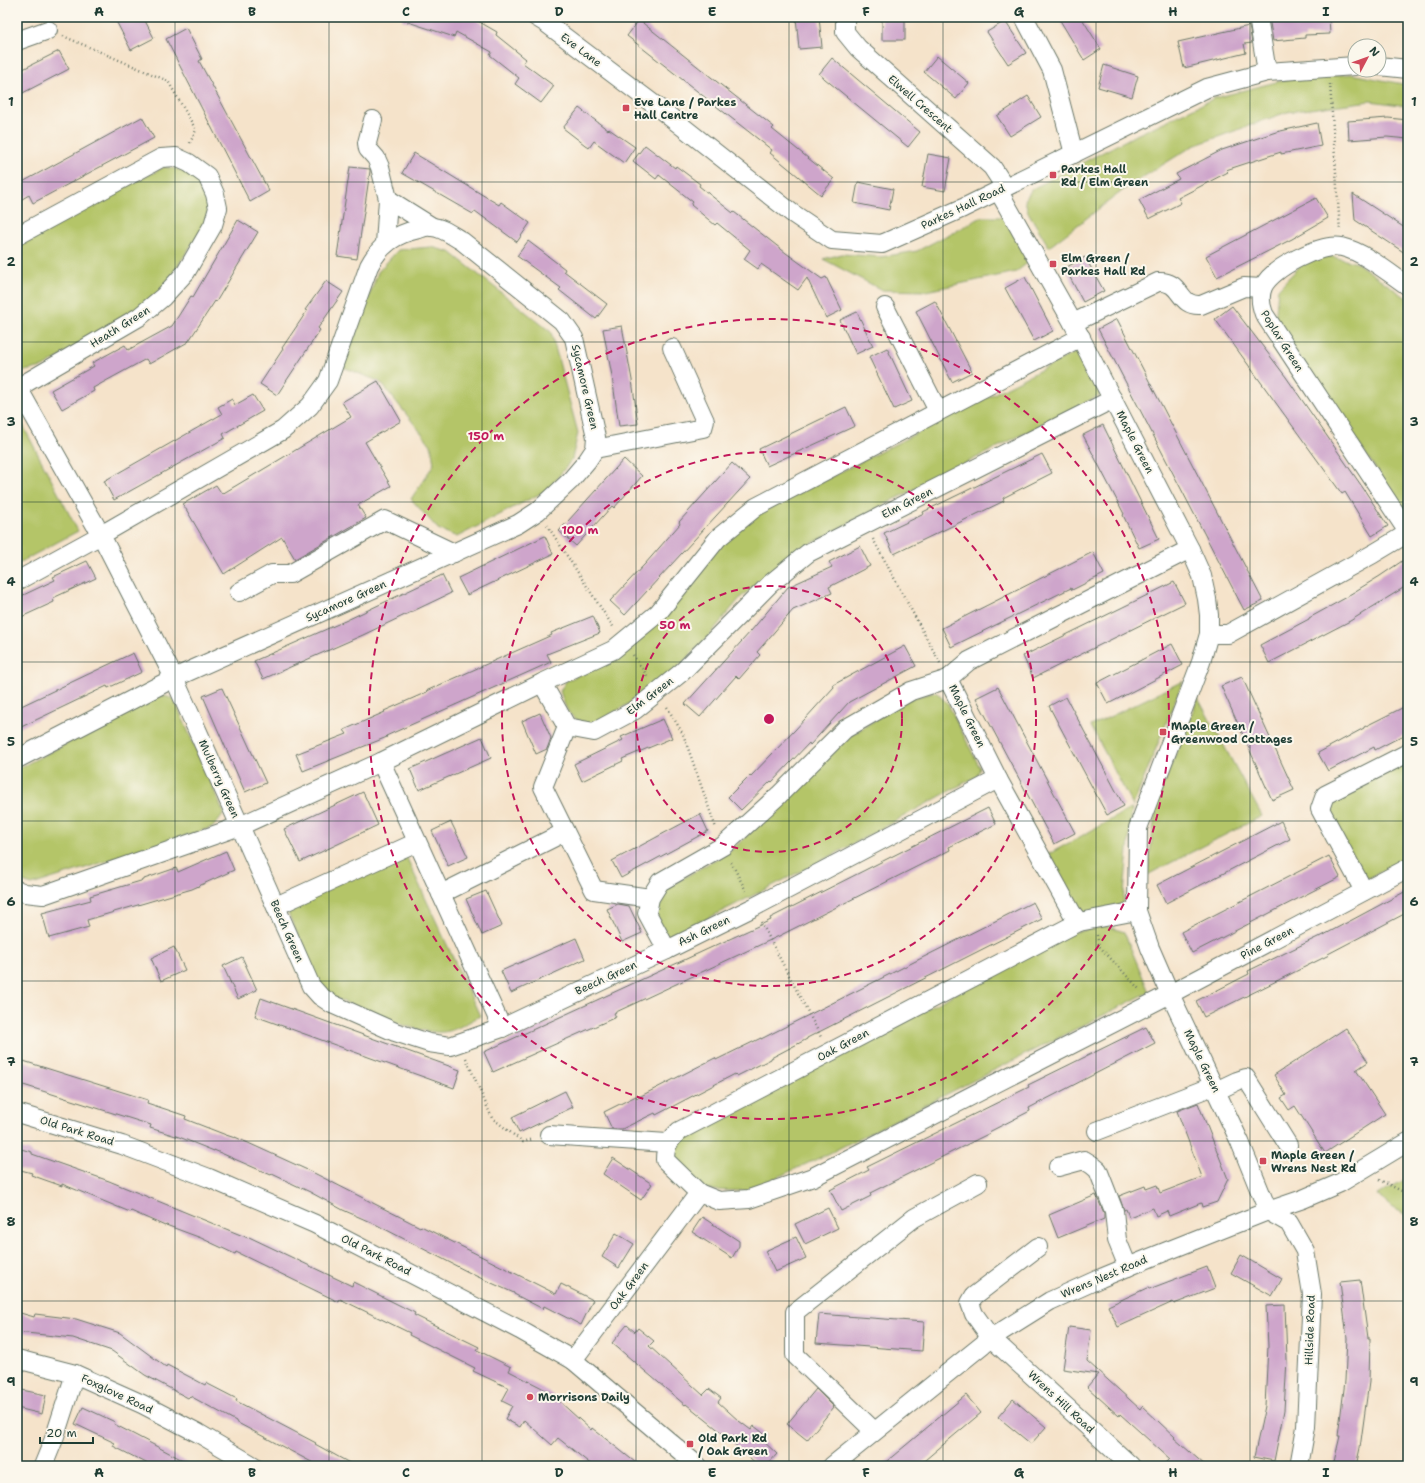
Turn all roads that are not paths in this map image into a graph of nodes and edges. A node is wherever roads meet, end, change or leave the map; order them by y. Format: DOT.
graph roads {
  1 [pos="536,17"];
  2 [pos="845,17"];
  3 [pos="1024,17"];
  4 [pos="1258,17"];
  5 [pos="48,30"];
  6 [pos="17,41"];
  7 [pos="1347,67"];
  8 [pos="1387,67"];
  9 [pos="607,69"];
  10 [pos="1408,69"];
  11 [pos="1267,72"];
  12 [pos="373,120"];
  13 [pos="1074,154"];
  14 [pos="1002,189"];
  15 [pos="388,199"];
  16 [pos="431,226"];
  17 [pos="17,236"];
  18 [pos="384,244"];
  19 [pos="1408,286"];
  20 [pos="1262,288"];
  21 [pos="886,307"];
  22 [pos="1077,330"];
  23 [pos="672,348"];
  24 [pos="17,387"];
  25 [pos="1113,400"];
  26 [pos="938,411"];
  27 [pos="595,449"];
  28 [pos="1408,532"];
  29 [pos="101,535"];
  30 [pos="1190,549"];
  31 [pos="454,553"];
  32 [pos="17,581"];
  33 [pos="238,592"];
  34 [pos="1209,634"];
  35 [pos="174,678"];
  36 [pos="948,679"];
  37 [pos="542,683"];
  38 [pos="567,727"];
  39 [pos="1408,752"];
  40 [pos="17,759"];
  41 [pos="381,762"];
  42 [pos="998,779"];
  43 [pos="240,826"];
  44 [pos="565,832"];
  45 [pos="417,842"];
  46 [pos="1408,868"];
  47 [pos="17,890"];
  48 [pos="1364,891"];
  49 [pos="440,894"];
  50 [pos="650,898"];
  51 [pos="276,906"];
  52 [pos="1137,911"];
  53 [pos="1087,920"];
  54 [pos="667,950"];
  55 [pos="1170,994"];
  56 [pos="502,1028"];
  57 [pos="1215,1089"];
  58 [pos="17,1113"];
  59 [pos="1097,1131"];
  60 [pos="549,1135"];
  61 [pos="1408,1142"];
  62 [pos="668,1143"];
  63 [pos="1288,1145"];
  64 [pos="1058,1167"];
  65 [pos="978,1183"];
  66 [pos="699,1193"];
  67 [pos="1268,1211"];
  68 [pos="1038,1247"];
  69 [pos="1128,1267"];
  70 [pos="991,1338"];
  71 [pos="17,1359"];
  72 [pos="573,1360"];
  73 [pos="75,1374"];
  74 [pos="874,1431"];
  75 [pos="1123,1464"];
  76 [pos="43,1466"];
  77 [pos="254,1466"];
  78 [pos="698,1466"];
  79 [pos="832,1466"];
  80 [pos="1299,1466"];
  1 -- 9 [label="street, Eve Lane"];
  2 -- 14 [label="street, Elwell Crescent"];
  3 -- 13 [label="street"];
  4 -- 11 [label="street"];
  5 -- 6 [label="street"];
  7 -- 11 [label="street, Parkes Hall Road"];
  8 -- 10 [label="street"];
  9 -- 14 [label="street, Parkes Hall Road"];
  11 -- 13 [label="street, Parkes Hall Road"];
  12 -- 15 [label="street"];
  13 -- 14 [label="street, Parkes Hall Road"];
  14 -- 22 [label="street"];
  15 -- 16 [label="street, Sycamore Green"];
  15 -- 18 [label="street"];
  16 -- 18 [label="street"];
  16 -- 27 [label="street, Sycamore Green"];
  17 -- 24 [label="street, Heath Green"];
  18 -- 29 [label="street"];
  19 -- 20 [label="street"];
  20 -- 22 [label="street"];
  20 -- 28 [label="street, Poplar Green"];
  21 -- 26 [label="street"];
  22 -- 25 [label="street"];
  22 -- 26 [label="street"];
  23 -- 27 [label="street"];
  24 -- 29 [label="street, Heath Green"];
  25 -- 30 [label="street, Maple Green"];
  25 -- 38 [label="street, Elm Green"];
  26 -- 37 [label="street"];
  27 -- 31 [label="street, Sycamore Green"];
  28 -- 34 [label="street, Poplar Green"];
  29 -- 32 [label="street"];
  29 -- 35 [label="street"];
  30 -- 34 [label="street, Maple Green"];
  30 -- 36 [label="street, Maple Green"];
  31 -- 33 [label="street"];
  31 -- 35 [label="street, Sycamore Green"];
  34 -- 52 [label="street, Maple Green"];
  35 -- 40 [label="street"];
  35 -- 43 [label="street, Mulberry Green"];
  36 -- 42 [label="street, Maple Green"];
  36 -- 50 [label="street"];
  37 -- 38 [label="street"];
  37 -- 41 [label="street"];
  38 -- 44 [label="street"];
  39 -- 48 [label="street"];
  41 -- 43 [label="street"];
  41 -- 45 [label="street"];
  42 -- 53 [label="street, Maple Green"];
  42 -- 54 [label="street, Ash Green"];
  43 -- 47 [label="street, Mulberry Green"];
  43 -- 51 [label="street, Beech Green"];
  44 -- 49 [label="street"];
  44 -- 50 [label="street"];
  45 -- 49 [label="street"];
  45 -- 51 [label="street"];
  46 -- 48 [label="street, Pine Green"];
  48 -- 55 [label="street, Pine Green"];
  49 -- 56 [label="street"];
  50 -- 54 [label="street, Ash Green"];
  51 -- 56 [label="street, Beech Green"];
  52 -- 53 [label="street"];
  52 -- 55 [label="street, Maple Green"];
  53 -- 62 [label="street, Oak Green"];
  54 -- 56 [label="street, Beech Green"];
  55 -- 57 [label="street, Maple Green"];
  55 -- 66 [label="street"];
  57 -- 59 [label="street"];
  57 -- 63 [label="street"];
  57 -- 67 [label="street, Maple Green"];
  58 -- 72 [label="street, Old Park Road"];
  60 -- 62 [label="street"];
  61 -- 67 [label="street, Wrens Nest Road"];
  62 -- 66 [label="street"];
  64 -- 69 [label="street"];
  65 -- 74 [label="street"];
  66 -- 72 [label="street, Oak Green"];
  67 -- 69 [label="street, Wrens Nest Road"];
  67 -- 80 [label="street, Hillside Road"];
  68 -- 70 [label="street, Wrens Hill Road"];
  69 -- 70 [label="street, Wrens Nest Road"];
  70 -- 74 [label="street, Wrens Nest Road"];
  70 -- 75 [label="street, Wrens Hill Road"];
  71 -- 73 [label="street, Foxglove Road"];
  72 -- 78 [label="street, Old Park Road"];
  73 -- 76 [label="street"];
  73 -- 77 [label="street, Foxglove Road"];
  74 -- 79 [label="street, Wrens Nest Road"];
}
